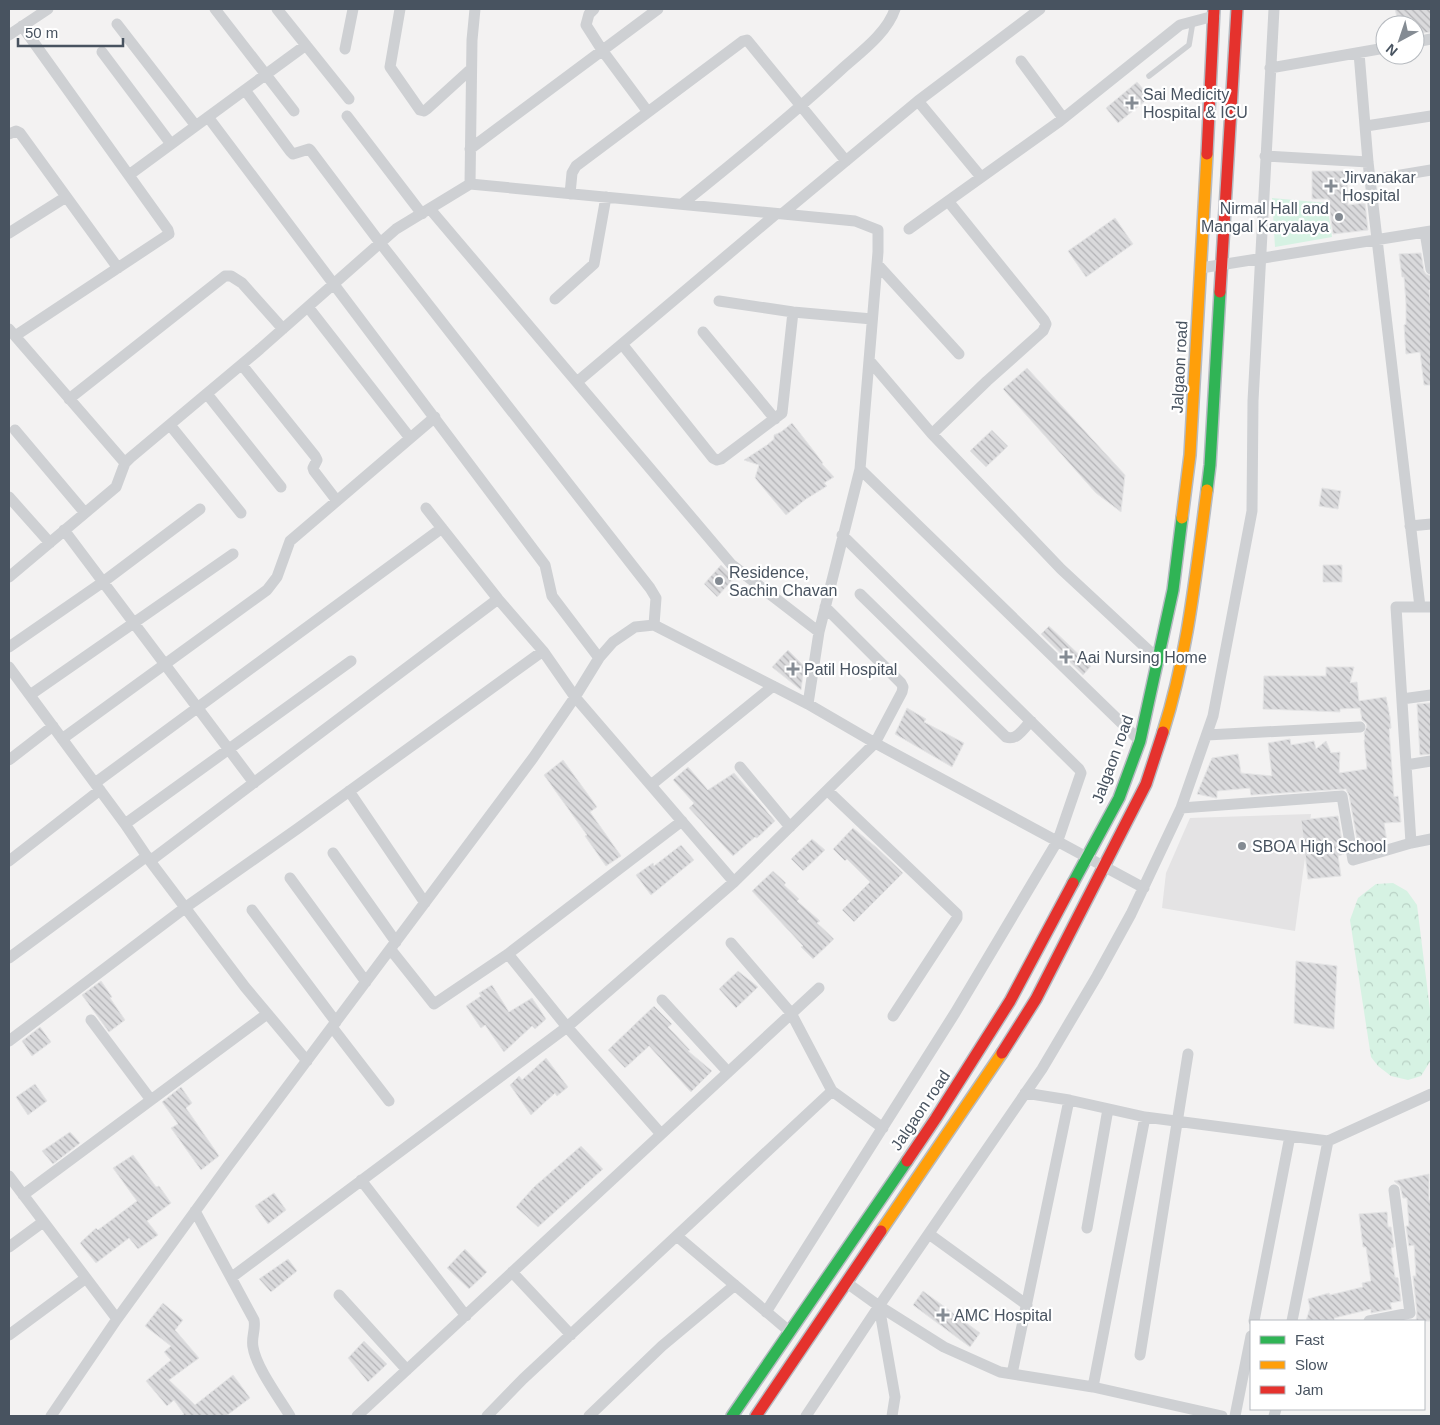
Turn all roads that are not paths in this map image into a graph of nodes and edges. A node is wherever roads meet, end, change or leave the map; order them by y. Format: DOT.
graph roads {
  1 [pos="48,9"];
  2 [pos="215,9"];
  3 [pos="277,9"];
  4 [pos="353,9"];
  5 [pos="400,9"];
  6 [pos="475,9"];
  7 [pos="594,9"];
  8 [pos="658,9"];
  9 [pos="895,9"];
  10 [pos="1040,9"];
  11 [pos="1237,9"];
  12 [pos="1274,9"];
  13 [pos="1214,12"];
  14 [pos="1193,21"];
  15 [pos="117,24"];
  16 [pos="22,26"];
  17 [pos="9,35"];
  18 [pos="306,45"];
  19 [pos="346,49"];
  20 [pos="602,50"];
  21 [pos="1375,50"];
  22 [pos="102,52"];
  23 [pos="1359,53"];
  24 [pos="1021,61"];
  25 [pos="1270,68"];
  26 [pos="472,69"];
  27 [pos="265,75"];
  28 [pos="1149,76"];
  29 [pos="245,90"];
  30 [pos="349,99"];
  31 [pos="918,101"];
  32 [pos="801,107"];
  33 [pos="294,111"];
  34 [pos="648,112"];
  35 [pos="347,116"];
  36 [pos="1431,116"];
  37 [pos="208,117"];
  38 [pos="1064,118"];
  39 [pos="196,126"];
  40 [pos="1366,126"];
  41 [pos="9,134"];
  42 [pos="171,144"];
  43 [pos="470,149"];
  44 [pos="1265,156"];
  45 [pos="846,161"];
  46 [pos="1368,162"];
  47 [pos="1431,170"];
  48 [pos="129,175"];
  49 [pos="981,178"];
  50 [pos="1371,180"];
  51 [pos="470,184"];
  52 [pos="570,194"];
  53 [pos="66,197"];
  54 [pos="606,197"];
  55 [pos="948,202"];
  56 [pos="682,204"];
  57 [pos="426,211"];
  58 [pos="779,214"];
  59 [pos="909,229"];
  60 [pos="1428,232"];
  61 [pos="9,233"];
  62 [pos="1377,241"];
  63 [pos="381,244"];
  64 [pos="1260,260"];
  65 [pos="877,264"];
  66 [pos="1222,265"];
  67 [pos="118,268"];
  68 [pos="1201,268"];
  69 [pos="1431,269"];
  70 [pos="334,284"];
  71 [pos="555,300"];
  72 [pos="719,301"];
  73 [pos="308,307"];
  74 [pos="793,312"];
  75 [pos="872,319"];
  76 [pos="283,329"];
  77 [pos="703,332"];
  78 [pos="12,333"];
  79 [pos="622,344"];
  80 [pos="959,354"];
  81 [pos="869,360"];
  82 [pos="242,365"];
  83 [pos="577,382"];
  84 [pos="207,394"];
  85 [pos="69,399"];
  86 [pos="435,417"];
  87 [pos="775,419"];
  88 [pos="170,425"];
  89 [pos="15,430"];
  90 [pos="932,434"];
  91 [pos="410,438"];
  92 [pos="125,463"];
  93 [pos="860,470"];
  94 [pos="281,487"];
  95 [pos="9,497"];
  96 [pos="337,501"];
  97 [pos="426,508"];
  98 [pos="200,509"];
  99 [pos="85,513"];
  100 [pos="241,513"];
  101 [pos="1431,524"];
  102 [pos="1410,526"];
  103 [pos="442,528"];
  104 [pos="64,530"];
  105 [pos="842,535"];
  106 [pos="50,542"];
  107 [pos="233,554"];
  108 [pos="9,575"];
  109 [pos="103,582"];
  110 [pos="860,594"];
  111 [pos="498,599"];
  112 [pos="825,607"];
  113 [pos="1426,607"];
  114 [pos="135,623"];
  115 [pos="654,625"];
  116 [pos="819,632"];
  117 [pos="9,647"];
  118 [pos="543,651"];
  119 [pos="599,658"];
  120 [pos="1159,660"];
  121 [pos="351,661"];
  122 [pos="166,664"];
  123 [pos="10,670"];
  124 [pos="773,686"];
  125 [pos="30,695"];
  126 [pos="1431,695"];
  127 [pos="575,697"];
  128 [pos="1402,699"];
  129 [pos="808,704"];
  130 [pos="198,706"];
  131 [pos="1030,721"];
  132 [pos="53,726"];
  133 [pos="1360,727"];
  134 [pos="1207,735"];
  135 [pos="62,738"];
  136 [pos="1140,741"];
  137 [pos="875,743"];
  138 [pos="229,749"];
  139 [pos="9,760"];
  140 [pos="1431,761"];
  141 [pos="1406,765"];
  142 [pos="740,767"];
  143 [pos="254,783"];
  144 [pos="651,785"];
  145 [pos="97,786"];
  146 [pos="349,791"];
  147 [pos="828,791"];
  148 [pos="1181,808"];
  149 [pos="682,821"];
  150 [pos="125,824"];
  151 [pos="790,827"];
  152 [pos="1058,840"];
  153 [pos="1431,840"];
  154 [pos="1411,843"];
  155 [pos="332,853"];
  156 [pos="1088,857"];
  157 [pos="148,858"];
  158 [pos="9,861"];
  159 [pos="1104,866"];
  160 [pos="290,878"];
  161 [pos="734,882"];
  162 [pos="1144,888"];
  163 [pos="425,903"];
  164 [pos="186,907"];
  165 [pos="252,910"];
  166 [pos="731,943"];
  167 [pos="393,946"];
  168 [pos="508,954"];
  169 [pos="9,958"];
  170 [pos="366,982"];
  171 [pos="819,988"];
  172 [pos="662,1000"];
  173 [pos="792,1013"];
  174 [pos="267,1014"];
  175 [pos="893,1016"];
  176 [pos="91,1020"];
  177 [pos="334,1025"];
  178 [pos="567,1027"];
  179 [pos="9,1041"];
  180 [pos="1188,1054"];
  181 [pos="307,1061"];
  182 [pos="728,1072"];
  183 [pos="832,1092"];
  184 [pos="1025,1093"];
  185 [pos="1431,1094"];
  186 [pos="151,1100"];
  187 [pos="1069,1100"];
  188 [pos="389,1101"];
  189 [pos="1108,1109"];
  190 [pos="1145,1117"];
  191 [pos="1178,1121"];
  192 [pos="883,1128"];
  193 [pos="661,1134"];
  194 [pos="1290,1136"];
  195 [pos="1328,1141"];
  196 [pos="9,1176"];
  197 [pos="361,1180"];
  198 [pos="1394,1190"];
  199 [pos="23,1195"];
  200 [pos="195,1211"];
  201 [pos="43,1222"];
  202 [pos="1086,1228"];
  203 [pos="928,1234"];
  204 [pos="678,1237"];
  205 [pos="9,1247"];
  206 [pos="512,1272"];
  207 [pos="232,1277"];
  208 [pos="86,1278"];
  209 [pos="847,1283"];
  210 [pos="735,1285"];
  211 [pos="339,1294"];
  212 [pos="1027,1305"];
  213 [pos="879,1306"];
  214 [pos="766,1312"];
  215 [pos="466,1316"];
  216 [pos="117,1319"];
  217 [pos="1254,1320"];
  218 [pos="1292,1320"];
  219 [pos="1374,1320"];
  220 [pos="789,1331"];
  221 [pos="9,1335"];
  222 [pos="571,1335"];
  223 [pos="1250,1341"];
  224 [pos="1140,1355"];
  225 [pos="407,1370"];
  226 [pos="1012,1374"];
  227 [pos="1093,1387"];
  228 [pos="51,1416"];
  229 [pos="290,1416"];
  230 [pos="357,1416"];
  231 [pos="487,1416"];
  232 [pos="589,1416"];
  233 [pos="732,1416"];
  234 [pos="756,1416"];
  235 [pos="806,1416"];
  236 [pos="892,1416"];
  237 [pos="1222,1416"];
  238 [pos="1236,1416"];
  1 -- 16 [label="street"];
  2 -- 27 [label="street"];
  3 -- 18 [label="street"];
  4 -- 19 [label="street"];
  5 -- 26 [label="street"];
  6 -- 26 [label="street"];
  7 -- 20 [label="street"];
  8 -- 20 [label="street"];
  9 -- 32 [label="street"];
  10 -- 31 [label="street"];
  11 -- 66 [label="highway"];
  12 -- 25 [label="street"];
  13 -- 14 [label="street"];
  13 -- 68 [label="highway, Jalgaon road"];
  14 -- 28 [label="lane"];
  14 -- 38 [label="street"];
  15 -- 39 [label="street"];
  16 -- 17 [label="street"];
  16 -- 48 [label="street"];
  18 -- 27 [label="street"];
  18 -- 30 [label="street"];
  20 -- 34 [label="street"];
  20 -- 43 [label="street"];
  21 -- 23 [label="street"];
  22 -- 42 [label="street"];
  23 -- 25 [label="street"];
  23 -- 40 [label="street"];
  24 -- 38 [label="street"];
  25 -- 44 [label="street"];
  26 -- 43 [label="street"];
  27 -- 29 [label="street"];
  27 -- 33 [label="street"];
  29 -- 37 [label="street"];
  29 -- 63 [label="street"];
  31 -- 45 [label="street"];
  31 -- 49 [label="street"];
  32 -- 34 [label="street"];
  32 -- 45 [label="street"];
  32 -- 56 [label="street"];
  34 -- 52 [label="street"];
  35 -- 57 [label="street"];
  36 -- 40 [label="street"];
  37 -- 39 [label="street"];
  37 -- 70 [label="street"];
  38 -- 49 [label="street"];
  39 -- 42 [label="street"];
  40 -- 46 [label="street"];
  41 -- 53 [label="street"];
  42 -- 48 [label="street"];
  43 -- 51 [label="street"];
  44 -- 46 [label="street"];
  44 -- 64 [label="street"];
  45 -- 58 [label="street"];
  46 -- 50 [label="street"];
  47 -- 50 [label="street"];
  48 -- 67 [label="street"];
  49 -- 55 [label="street"];
  50 -- 62 [label="street"];
  51 -- 52 [label="street"];
  51 -- 57 [label="street"];
  52 -- 54 [label="street"];
  53 -- 61 [label="street"];
  53 -- 67 [label="street"];
  54 -- 56 [label="street"];
  54 -- 71 [label="street"];
  55 -- 59 [label="street"];
  55 -- 90 [label="street"];
  56 -- 58 [label="street"];
  57 -- 63 [label="street"];
  57 -- 83 [label="street"];
  58 -- 65 [label="street"];
  58 -- 79 [label="street"];
  60 -- 62 [label="street"];
  60 -- 69 [label="street"];
  62 -- 64 [label="street"];
  62 -- 102 [label="street"];
  63 -- 70 [label="street"];
  63 -- 115 [label="street"];
  64 -- 66 [label="street"];
  64 -- 134 [label="street"];
  65 -- 75 [label="street"];
  65 -- 80 [label="street"];
  66 -- 68 [label="street"];
  66 -- 159 [label="highway"];
  67 -- 78 [label="street"];
  68 -- 120 [label="highway, Jalgaon road"];
  70 -- 73 [label="street"];
  70 -- 86 [label="street"];
  72 -- 74 [label="street"];
  73 -- 76 [label="street"];
  73 -- 91 [label="street"];
  74 -- 75 [label="street"];
  74 -- 87 [label="street"];
  75 -- 81 [label="street"];
  76 -- 82 [label="street"];
  76 -- 85 [label="street"];
  77 -- 87 [label="street"];
  78 -- 85 [label="street"];
  79 -- 83 [label="street"];
  79 -- 87 [label="street"];
  81 -- 90 [label="street"];
  81 -- 93 [label="street"];
  82 -- 84 [label="street"];
  82 -- 96 [label="street"];
  83 -- 116 [label="street"];
  84 -- 88 [label="street"];
  84 -- 94 [label="street"];
  85 -- 92 [label="street"];
  86 -- 91 [label="street"];
  86 -- 119 [label="street"];
  88 -- 92 [label="street"];
  88 -- 100 [label="street"];
  89 -- 99 [label="street"];
  90 -- 120 [label="street"];
  91 -- 96 [label="street"];
  92 -- 99 [label="street"];
  93 -- 105 [label="street"];
  93 -- 136 [label="street"];
  95 -- 106 [label="street"];
  96 -- 122 [label="street"];
  97 -- 103 [label="street"];
  98 -- 109 [label="street"];
  99 -- 104 [label="street"];
  101 -- 102 [label="street"];
  102 -- 113 [label="street"];
  103 -- 111 [label="street"];
  103 -- 130 [label="street"];
  104 -- 106 [label="street"];
  104 -- 109 [label="street"];
  105 -- 112 [label="street"];
  105 -- 131 [label="street"];
  106 -- 108 [label="street"];
  107 -- 114 [label="street"];
  109 -- 114 [label="street"];
  109 -- 117 [label="street"];
  110 -- 131 [label="street"];
  111 -- 118 [label="street"];
  111 -- 143 [label="street"];
  112 -- 116 [label="street"];
  112 -- 137 [label="street"];
  113 -- 128 [label="street"];
  114 -- 122 [label="street"];
  114 -- 125 [label="street"];
  115 -- 119 [label="street"];
  115 -- 124 [label="street"];
  116 -- 129 [label="street"];
  118 -- 127 [label="street"];
  118 -- 146 [label="street"];
  119 -- 127 [label="street"];
  120 -- 136 [label="highway, Jalgaon road"];
  121 -- 138 [label="street"];
  122 -- 130 [label="street"];
  122 -- 135 [label="street"];
  123 -- 125 [label="street"];
  124 -- 129 [label="street"];
  124 -- 144 [label="street"];
  125 -- 132 [label="street"];
  126 -- 128 [label="street"];
  127 -- 144 [label="street"];
  127 -- 163 [label="street"];
  128 -- 141 [label="street"];
  129 -- 137 [label="street"];
  130 -- 138 [label="street"];
  130 -- 145 [label="street"];
  131 -- 152 [label="street"];
  132 -- 135 [label="street"];
  132 -- 139 [label="street"];
  133 -- 134 [label="street"];
  134 -- 148 [label="street"];
  135 -- 145 [label="street"];
  136 -- 156 [label="highway, Jalgaon road"];
  137 -- 147 [label="street"];
  137 -- 152 [label="street"];
  138 -- 143 [label="street"];
  138 -- 150 [label="street"];
  140 -- 141 [label="street"];
  141 -- 154 [label="street"];
  142 -- 151 [label="street"];
  143 -- 157 [label="street"];
  144 -- 149 [label="street"];
  145 -- 150 [label="street"];
  145 -- 158 [label="street"];
  146 -- 163 [label="street"];
  146 -- 164 [label="street"];
  147 -- 151 [label="street"];
  147 -- 175 [label="street"];
  148 -- 154 [label="street"];
  148 -- 162 [label="street"];
  149 -- 161 [label="street"];
  149 -- 168 [label="street"];
  150 -- 157 [label="street"];
  151 -- 161 [label="street"];
  152 -- 156 [label="street"];
  152 -- 192 [label="street"];
  153 -- 154 [label="street"];
  155 -- 167 [label="street"];
  156 -- 159 [label="street"];
  156 -- 220 [label="highway, Jalgaon road"];
  157 -- 164 [label="street"];
  157 -- 169 [label="street"];
  159 -- 162 [label="street"];
  159 -- 209 [label="highway"];
  160 -- 170 [label="street"];
  161 -- 178 [label="street"];
  162 -- 184 [label="street"];
  163 -- 167 [label="street"];
  164 -- 174 [label="street"];
  164 -- 179 [label="street"];
  165 -- 177 [label="street"];
  166 -- 173 [label="street"];
  167 -- 168 [label="street"];
  167 -- 170 [label="street"];
  168 -- 178 [label="street"];
  170 -- 177 [label="street"];
  171 -- 173 [label="street"];
  172 -- 182 [label="street"];
  173 -- 182 [label="street"];
  173 -- 183 [label="street"];
  174 -- 181 [label="street"];
  174 -- 186 [label="street"];
  176 -- 186 [label="street"];
  177 -- 181 [label="street"];
  177 -- 188 [label="street"];
  178 -- 193 [label="street"];
  178 -- 197 [label="street"];
  180 -- 191 [label="street"];
  181 -- 200 [label="street"];
  182 -- 193 [label="street"];
  183 -- 192 [label="street"];
  183 -- 204 [label="street"];
  184 -- 187 [label="street"];
  184 -- 203 [label="street"];
  185 -- 195 [label="street"];
  186 -- 199 [label="street"];
  187 -- 189 [label="street"];
  187 -- 212 [label="street"];
  189 -- 190 [label="street"];
  189 -- 202 [label="street"];
  190 -- 191 [label="street"];
  190 -- 227 [label="street"];
  191 -- 194 [label="street"];
  191 -- 224 [label="street"];
  192 -- 214 [label="street"];
  193 -- 206 [label="street"];
  194 -- 195 [label="street"];
  194 -- 217 [label="street"];
  195 -- 218 [label="street"];
  196 -- 199 [label="street"];
  197 -- 207 [label="street"];
  197 -- 215 [label="street"];
  198 -- 219 [label="street"];
  199 -- 201 [label="street"];
  200 -- 207 [label="street"];
  200 -- 216 [label="street"];
  201 -- 205 [label="street"];
  201 -- 208 [label="street"];
  203 -- 212 [label="street"];
  203 -- 213 [label="street"];
  204 -- 210 [label="street"];
  204 -- 222 [label="street"];
  206 -- 215 [label="street"];
  206 -- 222 [label="street"];
  207 -- 229 [label="street"];
  208 -- 216 [label="street"];
  208 -- 221 [label="street"];
  209 -- 213 [label="street"];
  209 -- 234 [label="highway"];
  210 -- 214 [label="street"];
  210 -- 232 [label="street"];
  211 -- 225 [label="street"];
  212 -- 226 [label="street"];
  213 -- 226 [label="street"];
  213 -- 235 [label="street"];
  213 -- 236 [label="street"];
  214 -- 220 [label="street"];
  215 -- 225 [label="street"];
  216 -- 228 [label="street"];
  220 -- 233 [label="highway, Jalgaon road"];
  222 -- 231 [label="street"];
  223 -- 238 [label="street"];
  225 -- 230 [label="street"];
  226 -- 227 [label="street"];
  227 -- 237 [label="street"];
}
